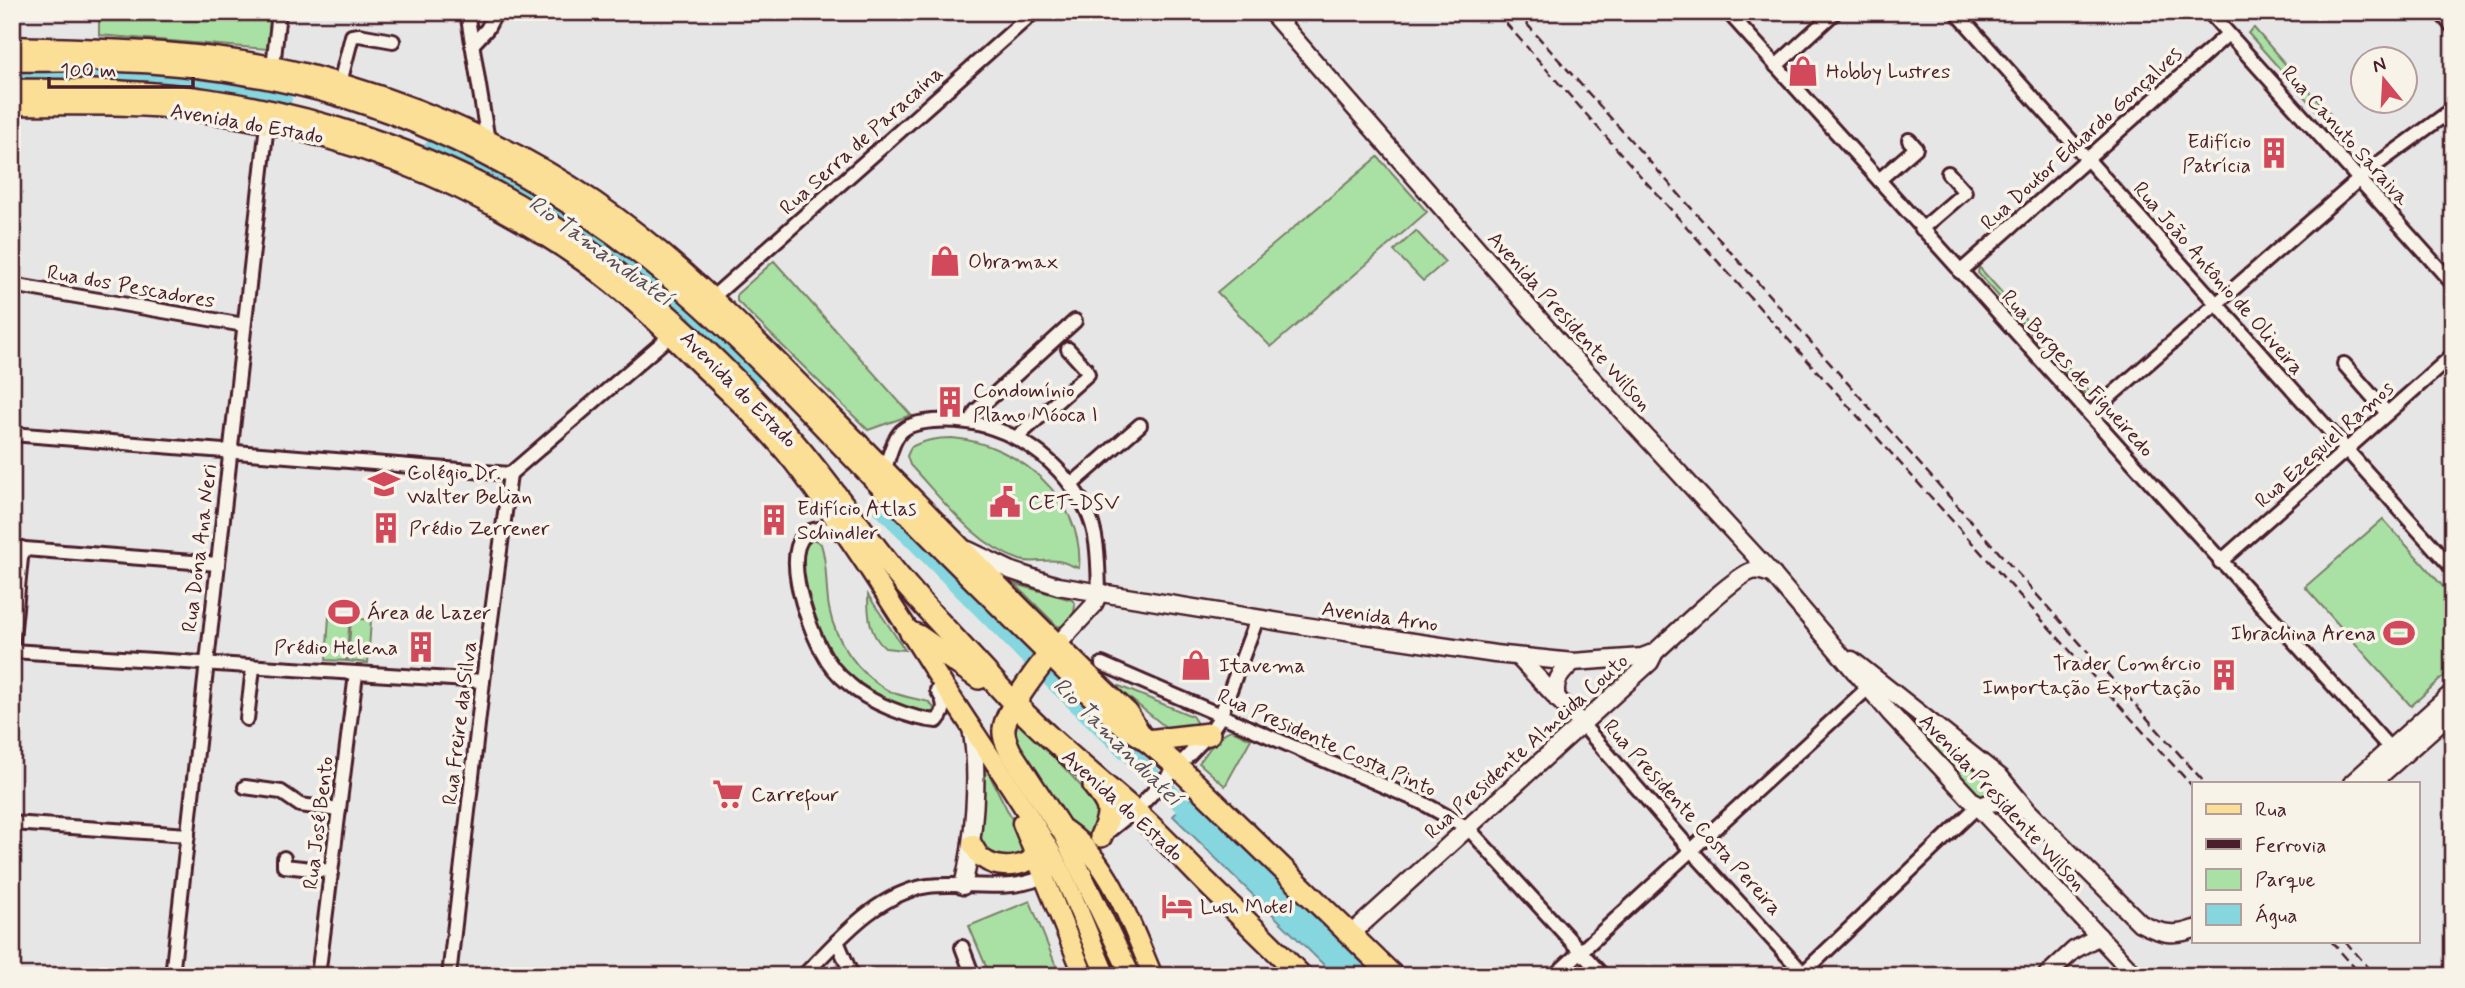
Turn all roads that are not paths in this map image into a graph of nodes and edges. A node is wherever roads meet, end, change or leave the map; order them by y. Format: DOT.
graph roads {
  1 [pos="279,12"];
  2 [pos="467,12"];
  3 [pos="496,12"];
  4 [pos="1034,12"];
  5 [pos="1271,12"];
  6 [pos="1728,12"];
  7 [pos="1835,12"];
  8 [pos="1956,12"];
  9 [pos="2210,12"];
  10 [pos="2440,12"];
  11 [pos="2453,27"];
  12 [pos="2228,34"];
  13 [pos="393,41"];
  14 [pos="472,45"];
  15 [pos="12,47"];
  16 [pos="12,60"];
  17 [pos="1776,66"];
  18 [pos="273,67"];
  19 [pos="340,83"];
  20 [pos="12,90"];
  21 [pos="12,105"];
  22 [pos="2453,109"];
  23 [pos="267,124"];
  24 [pos="1909,139"];
  25 [pos="488,141"];
  26 [pos="2087,158"];
  27 [pos="1948,173"];
  28 [pos="2360,179"];
  29 [pos="1879,180"];
  30 [pos="1923,229"];
  31 [pos="1959,272"];
  32 [pos="2453,284"];
  33 [pos="12,285"];
  34 [pos="713,297"];
  35 [pos="2216,303"];
  36 [pos="1075,321"];
  37 [pos="244,325"];
  38 [pos="670,336"];
  39 [pos="1068,349"];
  40 [pos="2453,355"];
  41 [pos="2344,364"];
  42 [pos="2387,413"];
  43 [pos="2090,414"];
  44 [pos="971,422"];
  45 [pos="1140,425"];
  46 [pos="12,434"];
  47 [pos="1017,437"];
  48 [pos="2346,450"];
  49 [pos="230,451"];
  50 [pos="885,468"];
  51 [pos="510,474"];
  52 [pos="1071,485"];
  53 [pos="845,534"];
  54 [pos="1738,537"];
  55 [pos="17,548"];
  56 [pos="964,548"];
  57 [pos="2220,562"];
  58 [pos="218,564"];
  59 [pos="2453,569"];
  60 [pos="1773,575"];
  61 [pos="1727,588"];
  62 [pos="1099,593"];
  63 [pos="1257,619"];
  64 [pos="911,633"];
  65 [pos="12,649"];
  66 [pos="1054,649"];
  67 [pos="1655,652"];
  68 [pos="1842,654"];
  69 [pos="1518,657"];
  70 [pos="926,658"];
  71 [pos="1573,662"];
  72 [pos="1102,664"];
  73 [pos="205,665"];
  74 [pos="253,668"];
  75 [pos="356,674"];
  76 [pos="483,681"];
  77 [pos="997,685"];
  78 [pos="1868,688"];
  79 [pos="2453,692"];
  80 [pos="1557,699"];
  81 [pos="1014,703"];
  82 [pos="2453,711"];
  83 [pos="247,719"];
  84 [pos="1581,723"];
  85 [pos="1215,725"];
  86 [pos="971,726"];
  87 [pos="1146,739"];
  88 [pos="2395,754"];
  89 [pos="1075,762"];
  90 [pos="1175,770"];
  91 [pos="2001,778"];
  92 [pos="2353,782"];
  93 [pos="2373,782"];
  94 [pos="245,787"];
  95 [pos="1994,802"];
  96 [pos="1978,807"];
  97 [pos="1137,808"];
  98 [pos="339,810"];
  99 [pos="2028,811"];
  100 [pos="12,823"];
  101 [pos="1059,826"];
  102 [pos="1468,828"];
  103 [pos="188,835"];
  104 [pos="1088,846"];
  105 [pos="971,849"];
  106 [pos="1690,849"];
  107 [pos="1036,855"];
  108 [pos="284,858"];
  109 [pos="1058,867"];
  110 [pos="331,872"];
  111 [pos="1043,878"];
  112 [pos="963,886"];
  113 [pos="2192,930"];
  114 [pos="2094,931"];
  115 [pos="1351,934"];
  116 [pos="837,942"];
  117 [pos="962,947"];
  118 [pos="1581,952"];
  119 [pos="1121,954"];
  120 [pos="172,975"];
  121 [pos="1803,975"];
  122 [pos="187,976"];
  123 [pos="318,976"];
  124 [pos="449,976"];
  125 [pos="803,976"];
  126 [pos="852,976"];
  127 [pos="974,976"];
  128 [pos="1084,976"];
  129 [pos="1106,976"];
  130 [pos="1121,976"];
  131 [pos="1131,976"];
  132 [pos="1153,976"];
  133 [pos="1301,976"];
  134 [pos="1393,976"];
  135 [pos="1554,976"];
  136 [pos="1602,976"];
  137 [pos="2046,976"];
  138 [pos="2136,976"];
  1 -- 18 [label="street"];
  2 -- 14 [label="street"];
  3 -- 14 [label="street"];
  4 -- 34 [label="street, Rua Serra de Paracaina"];
  5 -- 54 [label="main road, Avenida Presidente Wilson"];
  6 -- 17 [label="street, Rua Borges de Figueiredo"];
  7 -- 17 [label="street"];
  8 -- 26 [label="street, Rua João Antônio de Oliveira"];
  9 -- 12 [label="street, Rua Canuto Saraiva"];
  10 -- 11 [label="street"];
  12 -- 26 [label="street, Rua Doutor Eduardo Gonçalves"];
  12 -- 28 [label="street, Rua Canuto Saraiva"];
  13 -- 19 [label="street"];
  14 -- 25 [label="street"];
  15 -- 18 [label="main road, Avenida do Estado"];
  16 -- 66 [label="highway, Avenida do Estado"];
  17 -- 29 [label="street, Rua Borges de Figueiredo"];
  18 -- 19 [label="main road, Avenida do Estado"];
  19 -- 25 [label="main road, Avenida do Estado"];
  20 -- 77 [label="highway, Avenida do Estado"];
  21 -- 23 [label="main road, Avenida do Estado"];
  22 -- 28 [label="street"];
  23 -- 37 [label="street, Rua Dona Ana Neri"];
  23 -- 38 [label="main road, Avenida do Estado"];
  24 -- 29 [label="street"];
  25 -- 34 [label="main road, Avenida do Estado"];
  26 -- 31 [label="street, Rua Doutor Eduardo Gonçalves"];
  26 -- 35 [label="street, Rua João Antônio de Oliveira"];
  27 -- 30 [label="street"];
  28 -- 32 [label="street, Rua Canuto Saraiva"];
  28 -- 35 [label="street"];
  29 -- 30 [label="street, Rua Borges de Figueiredo"];
  30 -- 31 [label="street, Rua Borges de Figueiredo"];
  31 -- 43 [label="street, Rua Borges de Figueiredo"];
  33 -- 37 [label="street, Rua dos Pescadores"];
  34 -- 50 [label="main road, Avenida do Estado"];
  35 -- 43 [label="street"];
  35 -- 48 [label="street, Rua João Antônio de Oliveira"];
  36 -- 44 [label="street"];
  37 -- 49 [label="street, Rua Dona Ana Neri"];
  38 -- 51 [label="street"];
  38 -- 53 [label="main road, Avenida do Estado"];
  39 -- 47 [label="street"];
  40 -- 42 [label="street, Rua Ezequiel Ramos"];
  41 -- 42 [label="street"];
  42 -- 48 [label="street, Rua Ezequiel Ramos"];
  43 -- 57 [label="street, Rua Borges de Figueiredo"];
  44 -- 47 [label="street"];
  44 -- 50 [label="street"];
  45 -- 52 [label="street"];
  46 -- 49 [label="street"];
  47 -- 52 [label="street"];
  48 -- 57 [label="street, Rua Ezequiel Ramos"];
  48 -- 59 [label="street, Rua João Antônio de Oliveira"];
  49 -- 51 [label="street"];
  49 -- 58 [label="street, Rua Dona Ana Neri"];
  50 -- 56 [label="main road, Avenida do Estado"];
  51 -- 76 [label="street, Rua Freire da Silva"];
  52 -- 62 [label="street"];
  53 -- 64 [label="main road, Avenida do Estado"];
  53 -- 70 [label="street"];
  54 -- 60 [label="main road, Avenida Presidente Wilson"];
  54 -- 61 [label="main road, Rua Presidente Almeida Couto"];
  55 -- 58 [label="street"];
  55 -- 65 [label="street"];
  56 -- 62 [label="main road, Avenida Arno"];
  56 -- 66 [label="main road, Avenida do Estado"];
  57 -- 88 [label="street, Rua Borges de Figueiredo"];
  58 -- 73 [label="street, Rua Dona Ana Neri"];
  60 -- 61 [label="main road, Rua Presidente Almeida Couto"];
  60 -- 68 [label="main road, Avenida Presidente Wilson"];
  61 -- 67 [label="main road, Rua Presidente Almeida Couto"];
  62 -- 63 [label="main road, Avenida Arno"];
  62 -- 66 [label="main road"];
  63 -- 69 [label="main road, Avenida Arno"];
  63 -- 85 [label="street"];
  64 -- 70 [label="main road, Avenida do Estado"];
  64 -- 77 [label="highway"];
  65 -- 73 [label="street"];
  66 -- 81 [label="highway"];
  66 -- 87 [label="highway, Avenida do Estado"];
  67 -- 71 [label="main road, Avenida Arno"];
  67 -- 84 [label="main road, Rua Presidente Almeida Couto"];
  68 -- 78 [label="main road, Avenida Presidente Wilson"];
  68 -- 91 [label="main road, Avenida Presidente Wilson"];
  69 -- 71 [label="main road, Avenida Arno"];
  69 -- 80 [label="main road, Rua Presidente Costa Pereira"];
  70 -- 86 [label="main road, Avenida do Estado"];
  71 -- 80 [label="main road"];
  72 -- 85 [label="street, Rua Presidente Costa Pinto"];
  73 -- 74 [label="street"];
  73 -- 103 [label="street, Rua Dona Ana Neri"];
  74 -- 75 [label="street"];
  74 -- 83 [label="street"];
  75 -- 76 [label="street"];
  75 -- 98 [label="street, Rua José Bento"];
  76 -- 124 [label="street, Rua Freire da Silva"];
  77 -- 81 [label="highway, Avenida do Estado"];
  78 -- 96 [label="main road, Avenida Presidente Wilson"];
  78 -- 106 [label="street"];
  79 -- 88 [label="main road"];
  80 -- 84 [label="main road, Rua Presidente Costa Pereira"];
  81 -- 89 [label="highway, Avenida do Estado"];
  81 -- 101 [label="highway"];
  82 -- 88 [label="main road"];
  84 -- 102 [label="main road, Rua Presidente Almeida Couto"];
  84 -- 106 [label="street, Rua Presidente Costa Pereira"];
  85 -- 87 [label="highway"];
  85 -- 90 [label="street"];
  85 -- 102 [label="street, Rua Presidente Costa Pinto"];
  86 -- 105 [label="main road"];
  86 -- 107 [label="main road, Avenida do Estado"];
  87 -- 90 [label="highway, Avenida do Estado"];
  88 -- 92 [label="main road"];
  88 -- 93 [label="main road"];
  89 -- 97 [label="highway, Avenida do Estado"];
  89 -- 104 [label="highway"];
  90 -- 97 [label="street"];
  90 -- 115 [label="highway, Avenida do Estado"];
  91 -- 95 [label="main road"];
  91 -- 99 [label="main road, Avenida Presidente Wilson"];
  94 -- 98 [label="street"];
  95 -- 96 [label="main road"];
  95 -- 99 [label="main road"];
  96 -- 114 [label="main road, Avenida Presidente Wilson"];
  96 -- 121 [label="street"];
  97 -- 104 [label="street"];
  97 -- 133 [label="highway, Avenida do Estado"];
  98 -- 110 [label="street, Rua José Bento"];
  99 -- 113 [label="main road, Avenida Presidente Wilson"];
  100 -- 103 [label="street"];
  101 -- 104 [label="main road"];
  101 -- 107 [label="main road"];
  102 -- 115 [label="main road, Rua Presidente Almeida Couto"];
  102 -- 118 [label="street, Rua Presidente Costa Pinto"];
  103 -- 120 [label="street, Rua Dona Ana Neri"];
  104 -- 109 [label="street"];
  104 -- 119 [label="main road"];
  104 -- 132 [label="main road"];
  105 -- 107 [label="main road"];
  105 -- 112 [label="main road"];
  106 -- 118 [label="street"];
  106 -- 121 [label="street, Rua Presidente Costa Pereira"];
  107 -- 109 [label="main road"];
  107 -- 111 [label="main road"];
  108 -- 110 [label="street"];
  109 -- 111 [label="street"];
  109 -- 129 [label="main road"];
  110 -- 123 [label="street, Rua José Bento"];
  111 -- 112 [label="street"];
  111 -- 128 [label="main road"];
  112 -- 116 [label="street"];
  114 -- 137 [label="main road"];
  114 -- 138 [label="main road, Avenida Presidente Wilson"];
  115 -- 134 [label="highway, Avenida do Estado"];
  116 -- 125 [label="street"];
  116 -- 126 [label="street"];
  117 -- 127 [label="street"];
  118 -- 135 [label="street"];
  118 -- 136 [label="street, Rua Presidente Costa Pinto"];
  119 -- 130 [label="main road"];
  119 -- 131 [label="main road"];
  120 -- 122 [label="street"];
}
